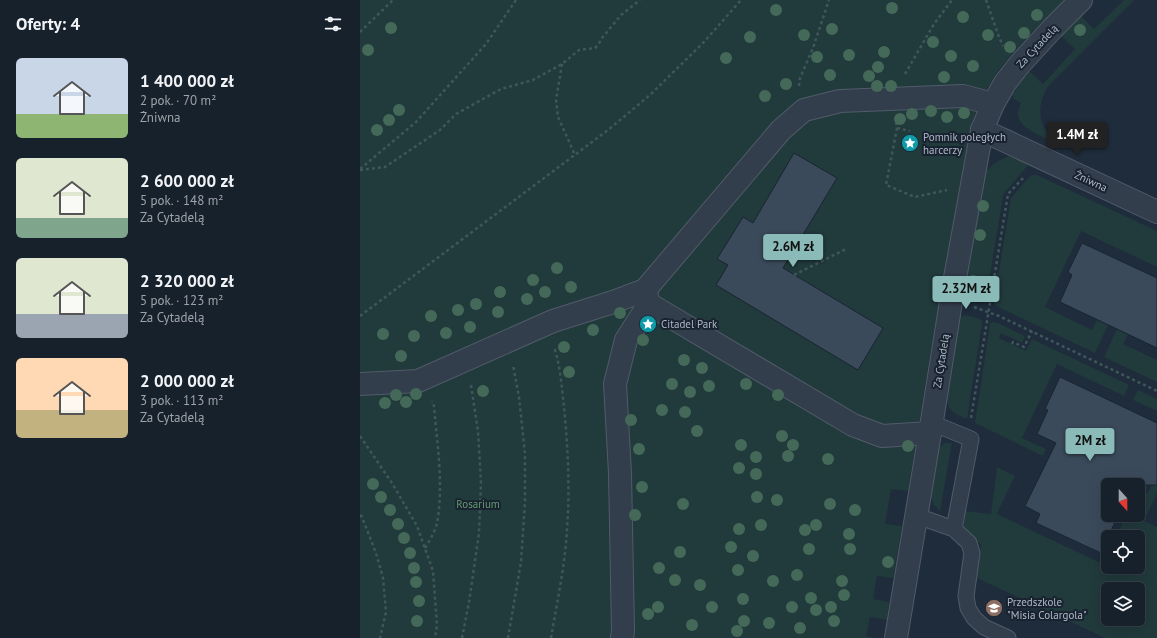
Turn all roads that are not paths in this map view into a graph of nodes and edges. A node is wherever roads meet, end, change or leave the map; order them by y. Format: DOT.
graph roads {
  1 [pos="1081,0"];
  2 [pos="993,104"];
  3 [pos="982,130"];
  4 [pos="1157,212"];
  5 [pos="647,297"];
  6 [pos="360,384"];
  7 [pos="931,428"];
  8 [pos="917,516"];
  9 [pos="954,529"];
  10 [pos="622,638"];
  11 [pos="896,638"];
  12 [pos="1008,638"];
  1 -- 2 [label="street, Za Cytadelą"];
  2 -- 3 [label="street, Za Cytadelą"];
  2 -- 5 [label="street"];
  3 -- 4 [label="street, Żniwna"];
  3 -- 7 [label="street, Za Cytadelą"];
  5 -- 6 [label="street"];
  5 -- 7 [label="street"];
  5 -- 10 [label="street"];
  7 -- 8 [label="street, Za Cytadelą"];
  7 -- 9 [label="lane"];
  8 -- 9 [label="lane"];
  8 -- 11 [label="street, Za Cytadelą"];
  9 -- 12 [label="lane"];
}
